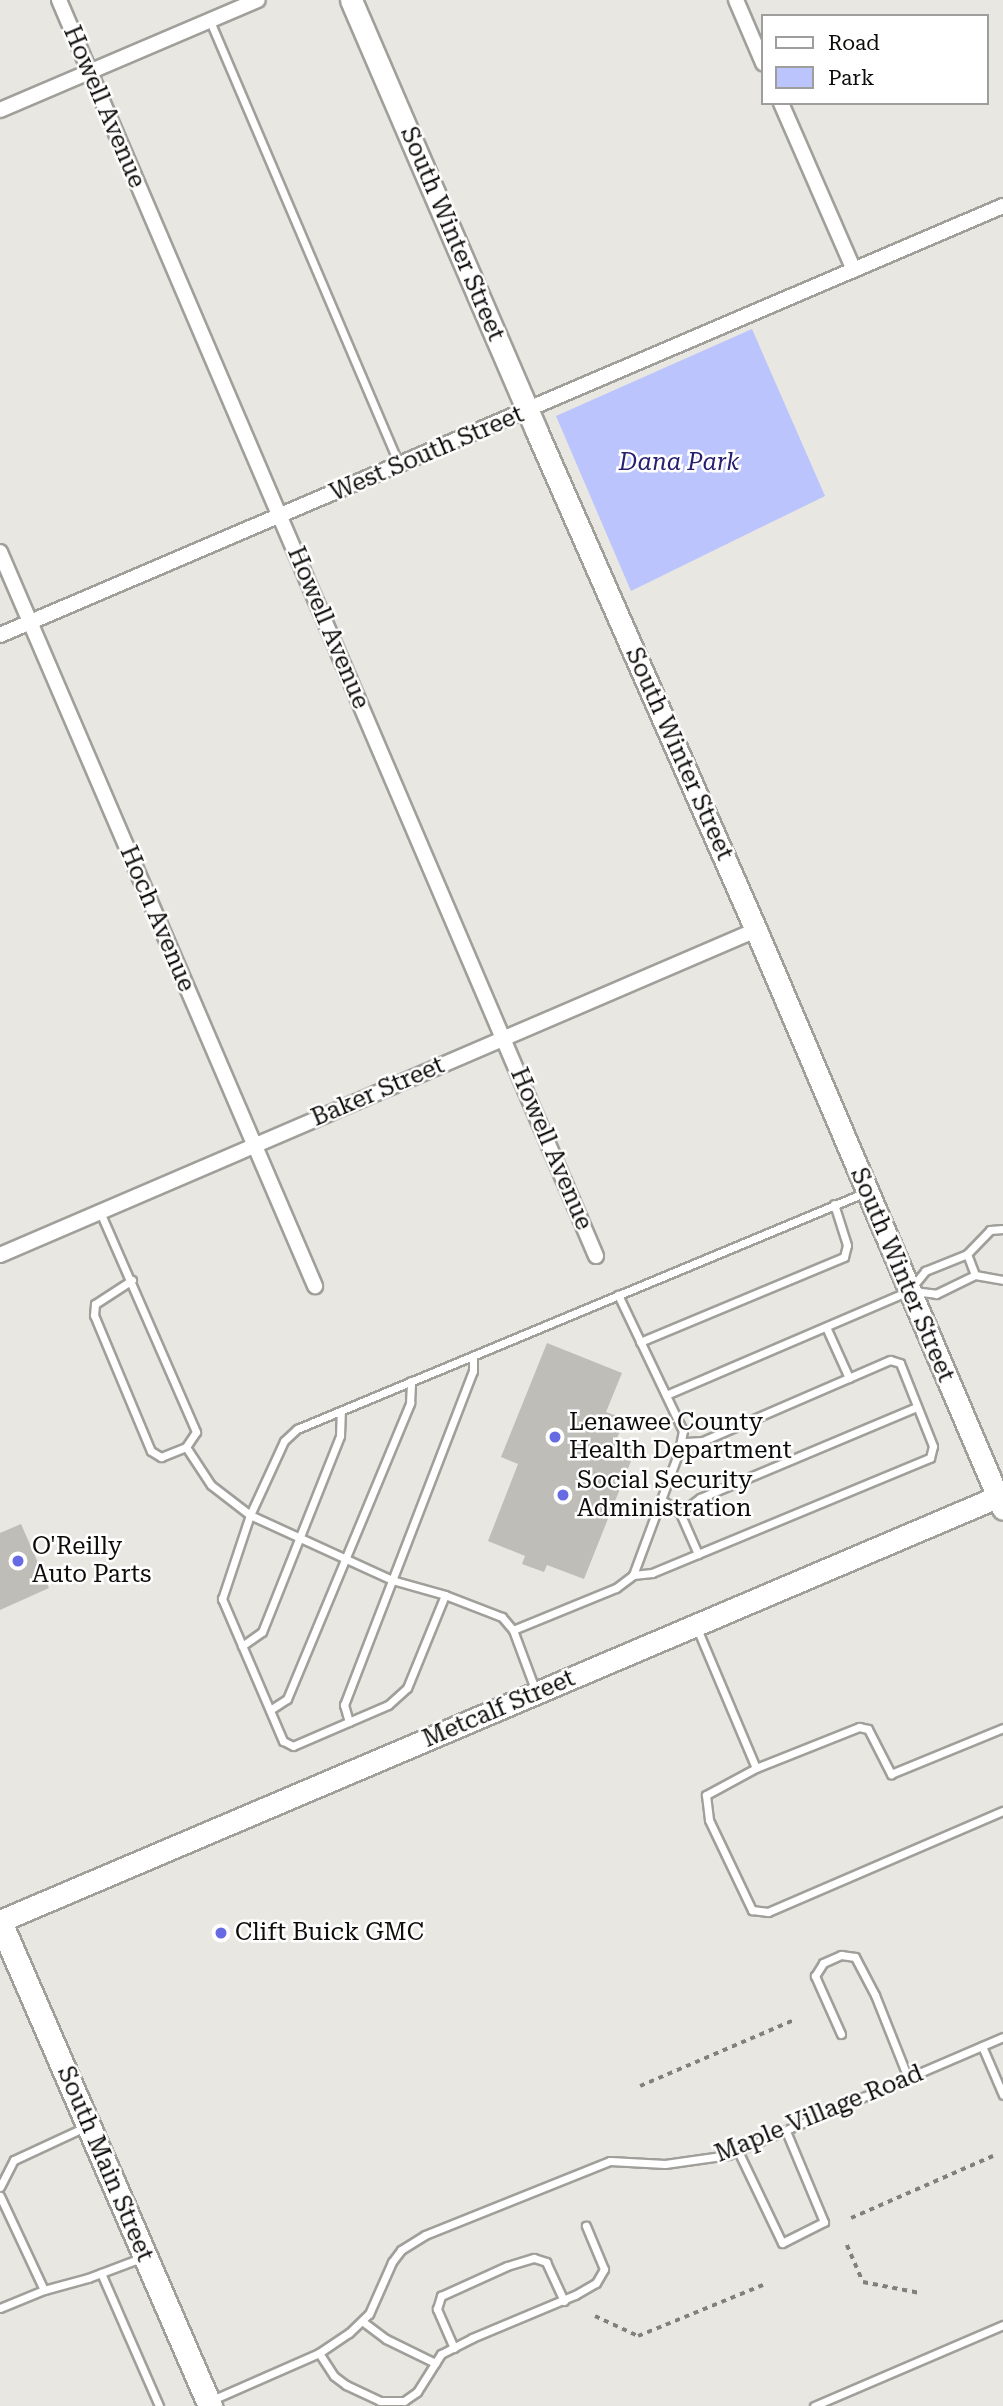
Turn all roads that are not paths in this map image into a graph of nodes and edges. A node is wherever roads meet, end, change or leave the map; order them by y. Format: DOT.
graph roads {
  1 [pos="58,0"];
  2 [pos="258,0"];
  3 [pos="351,0"];
  4 [pos="736,0"];
  5 [pos="209,20"];
  6 [pos="762,61"];
  7 [pos="90,72"];
  8 [pos="782,105"];
  9 [pos="0,110"];
  10 [pos="1003,206"];
  11 [pos="854,270"];
  12 [pos="527,411"];
  13 [pos="400,466"];
  14 [pos="281,516"];
  15 [pos="0,552"];
  16 [pos="30,623"];
  17 [pos="0,635"];
  18 [pos="756,930"];
  19 [pos="505,1038"];
  20 [pos="253,1145"];
  21 [pos="867,1192"];
  22 [pos="834,1204"];
  23 [pos="100,1211"];
  24 [pos="1003,1228"];
  25 [pos="1,1253"];
  26 [pos="967,1254"];
  27 [pos="596,1256"];
  28 [pos="975,1275"];
  29 [pos="132,1280"];
  30 [pos="1003,1280"];
  31 [pos="315,1286"];
  32 [pos="909,1291"];
  33 [pos="618,1294"];
  34 [pos="826,1327"];
  35 [pos="640,1342"];
  36 [pos="473,1356"];
  37 [pos="849,1378"];
  38 [pos="411,1381"];
  39 [pos="666,1395"];
  40 [pos="917,1407"];
  41 [pos="341,1411"];
  42 [pos="681,1442"];
  43 [pos="186,1447"];
  44 [pos="661,1499"];
  45 [pos="1001,1500"];
  46 [pos="680,1513"];
  47 [pos="250,1515"];
  48 [pos="300,1536"];
  49 [pos="698,1554"];
  50 [pos="345,1558"];
  51 [pos="634,1575"];
  52 [pos="392,1580"];
  53 [pos="445,1595"];
  54 [pos="696,1625"];
  55 [pos="513,1630"];
  56 [pos="242,1646"];
  57 [pos="537,1693"];
  58 [pos="270,1710"];
  59 [pos="349,1722"];
  60 [pos="1003,1728"];
  61 [pos="756,1768"];
  62 [pos="1003,1811"];
  63 [pos="0,1922"];
  64 [pos="841,2034"];
  65 [pos="1003,2037"];
  66 [pos="982,2046"];
  67 [pos="908,2078"];
  68 [pos="1003,2095"];
  69 [pos="89,2125"];
  70 [pos="786,2131"];
  71 [pos="738,2151"];
  72 [pos="0,2187"];
  73 [pos="0,2196"];
  74 [pos="586,2226"];
  75 [pos="145,2256"];
  76 [pos="101,2273"];
  77 [pos="44,2290"];
  78 [pos="564,2301"];
  79 [pos="0,2308"];
  80 [pos="362,2321"];
  81 [pos="1003,2325"];
  82 [pos="454,2347"];
  83 [pos="318,2353"];
  84 [pos="435,2362"];
  85 [pos="209,2404"];
  86 [pos="159,2406"];
  87 [pos="814,2406"];
  1 -- 7 [label="street, Howell Avenue"];
  2 -- 5 [label="street"];
  3 -- 12 [label="street, South Winter Street"];
  4 -- 6 [label="street"];
  5 -- 7 [label="street"];
  5 -- 13 [label="lane"];
  7 -- 9 [label="street"];
  7 -- 14 [label="street, Howell Avenue"];
  8 -- 11 [label="street"];
  10 -- 11 [label="street, West South Street"];
  11 -- 12 [label="street, West South Street"];
  12 -- 13 [label="street, West South Street"];
  12 -- 18 [label="street, South Winter Street"];
  13 -- 14 [label="street, West South Street"];
  14 -- 16 [label="street, West South Street"];
  14 -- 19 [label="street, Howell Avenue"];
  15 -- 16 [label="street, Hoch Avenue"];
  16 -- 17 [label="street, West South Street"];
  16 -- 20 [label="street, Hoch Avenue"];
  18 -- 19 [label="street, Baker Street"];
  18 -- 21 [label="street, South Winter Street"];
  19 -- 20 [label="street, Baker Street"];
  19 -- 27 [label="street, Howell Avenue"];
  20 -- 23 [label="street, Baker Street"];
  20 -- 31 [label="street, Hoch Avenue"];
  21 -- 22 [label="lane"];
  21 -- 32 [label="street, South Winter Street"];
  22 -- 33 [label="lane"];
  22 -- 35 [label="lane"];
  23 -- 25 [label="street, Baker Street"];
  23 -- 29 [label="lane"];
  24 -- 26 [label="lane"];
  26 -- 28 [label="lane"];
  26 -- 32 [label="lane"];
  28 -- 30 [label="lane"];
  28 -- 32 [label="lane"];
  29 -- 43 [label="lane"];
  29 -- 43 [label="lane"];
  32 -- 34 [label="lane"];
  32 -- 45 [label="street, South Winter Street"];
  33 -- 35 [label="lane"];
  33 -- 36 [label="lane"];
  34 -- 37 [label="lane"];
  34 -- 39 [label="lane"];
  35 -- 39 [label="lane"];
  36 -- 38 [label="lane"];
  36 -- 52 [label="lane"];
  37 -- 40 [label="lane"];
  37 -- 42 [label="lane"];
  38 -- 41 [label="lane"];
  38 -- 50 [label="lane"];
  39 -- 42 [label="lane"];
  40 -- 46 [label="lane"];
  40 -- 49 [label="lane"];
  41 -- 47 [label="lane"];
  41 -- 48 [label="lane"];
  42 -- 44 [label="lane"];
  43 -- 47 [label="lane"];
  44 -- 46 [label="lane"];
  44 -- 51 [label="lane"];
  45 -- 54 [label="street, Metcalf Street"];
  46 -- 49 [label="lane"];
  47 -- 48 [label="lane"];
  47 -- 56 [label="lane"];
  48 -- 50 [label="lane"];
  48 -- 56 [label="lane"];
  49 -- 51 [label="lane"];
  50 -- 52 [label="lane"];
  50 -- 58 [label="lane"];
  51 -- 55 [label="lane"];
  52 -- 53 [label="lane"];
  52 -- 59 [label="lane"];
  53 -- 55 [label="lane"];
  53 -- 59 [label="lane"];
  54 -- 57 [label="street, Metcalf Street"];
  54 -- 61 [label="lane"];
  55 -- 57 [label="lane"];
  56 -- 58 [label="lane"];
  57 -- 63 [label="street, Metcalf Street"];
  58 -- 59 [label="lane"];
  60 -- 61 [label="lane"];
  61 -- 62 [label="lane"];
  63 -- 69 [label="main road, South Main Street"];
  64 -- 67 [label="lane"];
  65 -- 66 [label="lane, Maple Village Road"];
  66 -- 67 [label="lane, Maple Village Road"];
  66 -- 68 [label="lane"];
  67 -- 70 [label="lane, Maple Village Road"];
  69 -- 72 [label="lane"];
  69 -- 75 [label="main road, South Main Street"];
  70 -- 71 [label="lane, Maple Village Road"];
  70 -- 71 [label="lane"];
  71 -- 80 [label="lane, Maple Village Road"];
  73 -- 77 [label="lane"];
  74 -- 78 [label="lane"];
  75 -- 76 [label="lane"];
  75 -- 85 [label="main road, South Main Street"];
  76 -- 77 [label="lane"];
  76 -- 86 [label="lane"];
  77 -- 79 [label="lane"];
  78 -- 82 [label="lane"];
  78 -- 82 [label="lane"];
  80 -- 83 [label="lane, Maple Village Road"];
  80 -- 84 [label="lane"];
  81 -- 87 [label="lane"];
  82 -- 84 [label="lane"];
  83 -- 84 [label="lane"];
  83 -- 85 [label="lane, Maple Village Road"];
}
